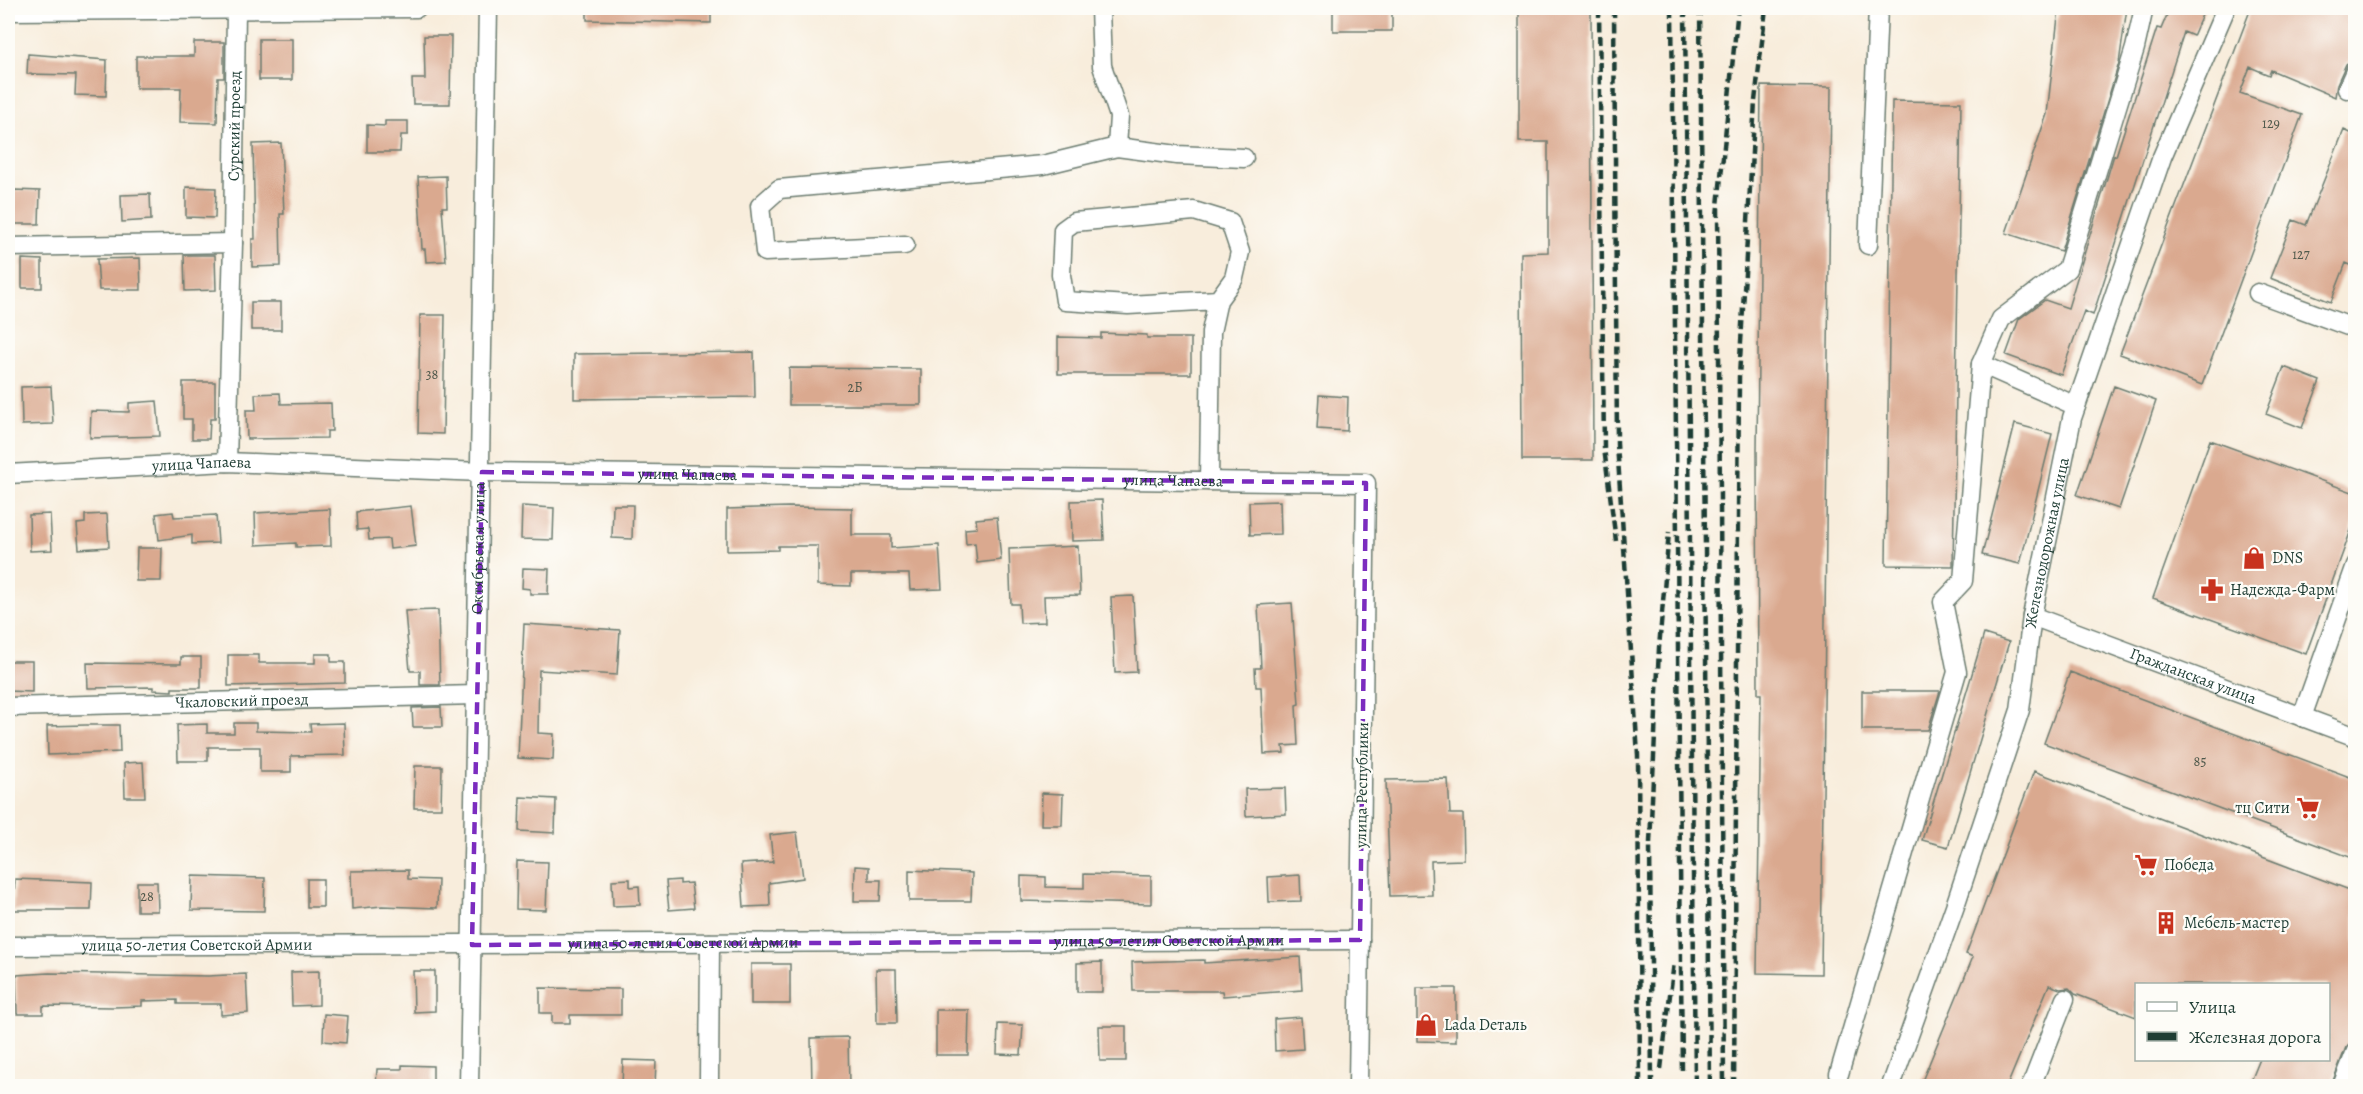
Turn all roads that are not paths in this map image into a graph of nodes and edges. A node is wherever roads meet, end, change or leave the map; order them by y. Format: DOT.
graph roads {
  1 [pos="417,8"];
  2 [pos="488,8"];
  3 [pos="1100,8"];
  4 [pos="1878,8"];
  5 [pos="2144,8"];
  6 [pos="2226,8"];
  7 [pos="236,9"];
  8 [pos="8,11"];
  9 [pos="2355,69"];
  10 [pos="2347,89"];
  11 [pos="1117,147"];
  12 [pos="1244,158"];
  13 [pos="233,243"];
  14 [pos="1868,244"];
  15 [pos="906,245"];
  16 [pos="8,246"];
  17 [pos="2258,292"];
  18 [pos="1218,300"];
  19 [pos="2355,329"];
  20 [pos="1981,364"];
  21 [pos="2076,406"];
  22 [pos="227,462"];
  23 [pos="482,472"];
  24 [pos="8,474"];
  25 [pos="1209,481"];
  26 [pos="1366,483"];
  27 [pos="2355,565"];
  28 [pos="2032,616"];
  29 [pos="476,695"];
  30 [pos="8,707"];
  31 [pos="2302,717"];
  32 [pos="2355,737"];
  33 [pos="1360,940"];
  34 [pos="710,943"];
  35 [pos="472,945"];
  36 [pos="8,946"];
  37 [pos="2065,999"];
  38 [pos="2355,1051"];
  39 [pos="1839,1074"];
  40 [pos="709,1081"];
  41 [pos="469,1086"];
  42 [pos="1358,1086"];
  43 [pos="1891,1086"];
  44 [pos="2031,1086"];
  45 [pos="2342,1086"];
  1 -- 7 [label="street"];
  2 -- 23 [label="street, Октябрьская улица"];
  3 -- 11 [label="street"];
  4 -- 14 [label="street"];
  5 -- 20 [label="street"];
  6 -- 21 [label="street, Железнодорожная улица"];
  7 -- 8 [label="street"];
  7 -- 13 [label="street, Сурский проезд"];
  9 -- 10 [label="street"];
  11 -- 12 [label="street"];
  11 -- 15 [label="street"];
  13 -- 16 [label="street"];
  13 -- 22 [label="street, Сурский проезд"];
  17 -- 19 [label="street"];
  18 -- 18 [label="street"];
  18 -- 25 [label="street"];
  20 -- 21 [label="street"];
  20 -- 39 [label="street"];
  21 -- 28 [label="street, Железнодорожная улица"];
  22 -- 23 [label="street, улица Чапаева"];
  22 -- 24 [label="street, улица Чапаева"];
  23 -- 25 [label="street, улица Чапаева"];
  23 -- 29 [label="street, Октябрьская улица"];
  25 -- 26 [label="street, улица Чапаева"];
  26 -- 33 [label="street, улица Республики"];
  27 -- 31 [label="street"];
  28 -- 31 [label="street, Гражданская улица"];
  28 -- 43 [label="street, Железнодорожная улица"];
  29 -- 30 [label="street, Чкаловский проезд"];
  29 -- 35 [label="street, Октябрьская улица"];
  31 -- 32 [label="street, Гражданская улица"];
  33 -- 34 [label="street, улица 50-летия Советской Армии"];
  33 -- 42 [label="street, улица Республики"];
  34 -- 35 [label="street, улица 50-летия Советской Армии"];
  34 -- 40 [label="street"];
  35 -- 36 [label="street, улица 50-летия Советской Армии"];
  35 -- 41 [label="street, Октябрьская улица"];
  37 -- 44 [label="street"];
  38 -- 45 [label="street"];
}
